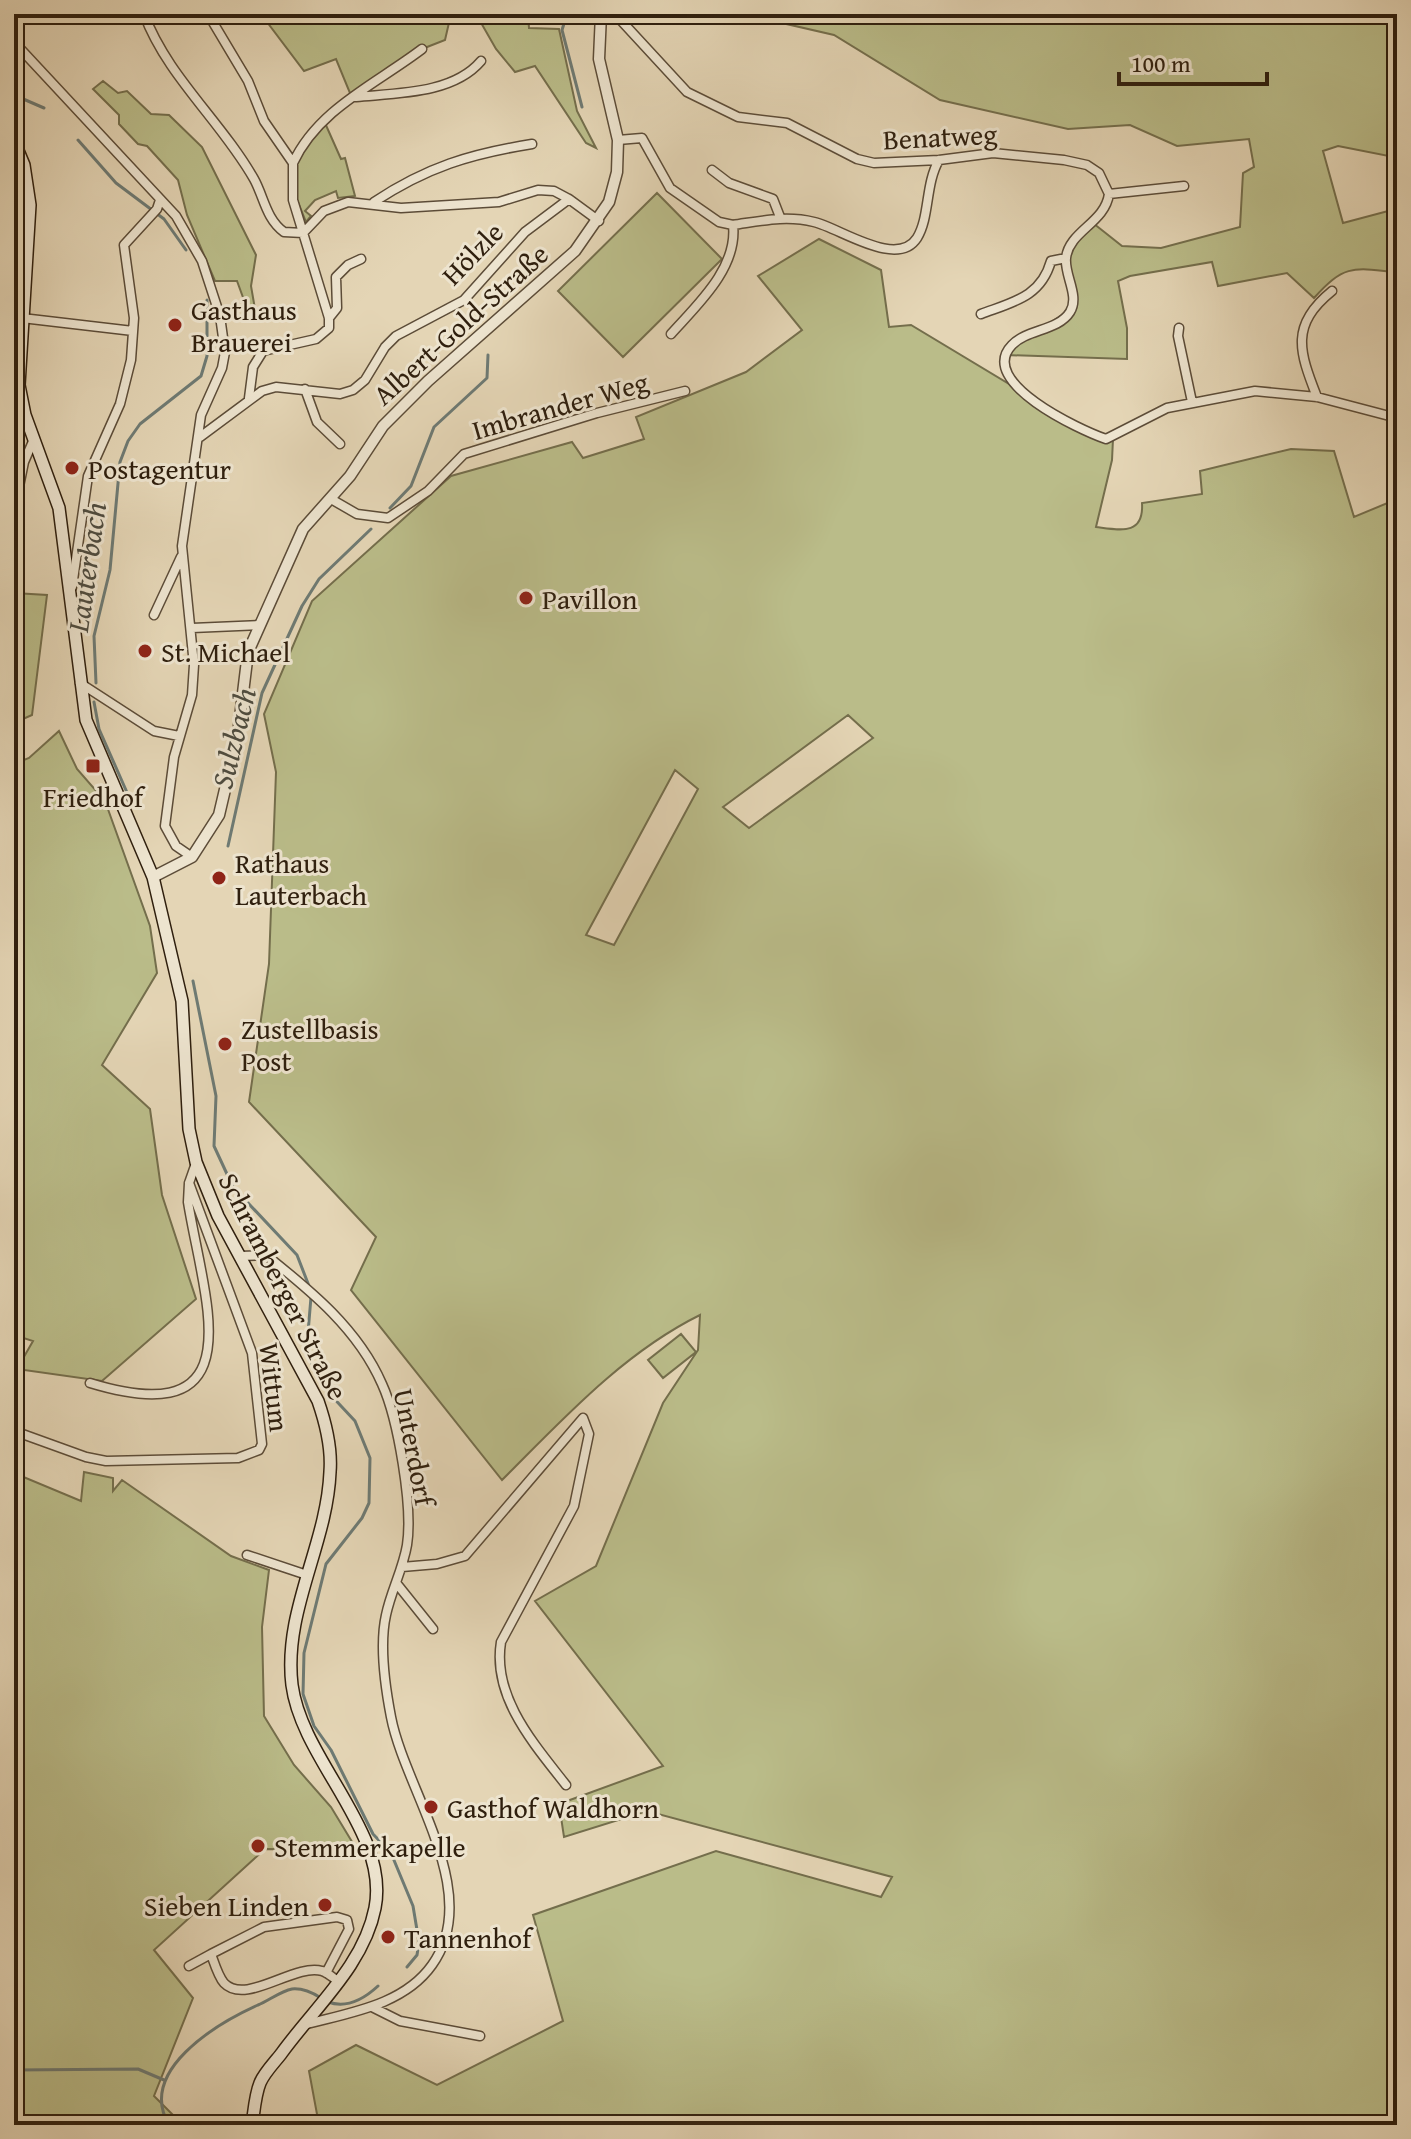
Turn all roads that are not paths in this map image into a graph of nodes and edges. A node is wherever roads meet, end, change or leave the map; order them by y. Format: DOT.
graph roads {
  1 [pos="144,14"];
  2 [pos="208,14"];
  3 [pos="601,14"];
  4 [pos="615,14"];
  5 [pos="14,42"];
  6 [pos="422,49"];
  7 [pos="481,61"];
  8 [pos="352,98"];
  9 [pos="618,140"];
  10 [pos="14,141"];
  11 [pos="532,144"];
  12 [pos="939,160"];
  13 [pos="293,163"];
  14 [pos="712,170"];
  15 [pos="1184,186"];
  16 [pos="1109,194"];
  17 [pos="569,199"];
  18 [pos="374,202"];
  19 [pos="159,204"];
  20 [pos="780,217"];
  21 [pos="599,221"];
  22 [pos="733,225"];
  23 [pos="303,233"];
  24 [pos="14,238"];
  25 [pos="28,245"];
  26 [pos="1066,258"];
  27 [pos="361,259"];
  28 [pos="1332,291"];
  29 [pos="981,314"];
  30 [pos="22,318"];
  31 [pos="329,318"];
  32 [pos="1179,328"];
  33 [pos="133,331"];
  34 [pos="671,334"];
  35 [pos="305,389"];
  36 [pos="685,391"];
  37 [pos="1317,397"];
  38 [pos="249,398"];
  39 [pos="1192,402"];
  40 [pos="1397,418"];
  41 [pos="200,437"];
  42 [pos="35,439"];
  43 [pos="340,444"];
  44 [pos="331,499"];
  45 [pos="14,511"];
  46 [pos="181,557"];
  47 [pos="71,597"];
  48 [pos="154,615"];
  49 [pos="260,625"];
  50 [pos="192,628"];
  51 [pos="80,683"];
  52 [pos="179,736"];
  53 [pos="192,857"];
  54 [pos="153,877"];
  55 [pos="196,1162"];
  56 [pos="189,1183"];
  57 [pos="240,1256"];
  58 [pos="90,1383"];
  59 [pos="14,1431"];
  60 [pos="247,1555"];
  61 [pos="402,1567"];
  62 [pos="307,1575"];
  63 [pos="397,1584"];
  64 [pos="433,1629"];
  65 [pos="566,1785"];
  66 [pos="211,1954"];
  67 [pos="189,1966"];
  68 [pos="326,1973"];
  69 [pos="338,1981"];
  70 [pos="372,2007"];
  71 [pos="302,2025"];
  72 [pos="480,2036"];
  73 [pos="252,2125"];
  1 -- 23 [label="street"];
  2 -- 13 [label="street"];
  3 -- 9 [label="street"];
  4 -- 12 [label="street, Benatweg"];
  5 -- 19 [label="street"];
  6 -- 8 [label="street"];
  7 -- 8 [label="street"];
  8 -- 13 [label="street"];
  9 -- 21 [label="street"];
  9 -- 22 [label="street"];
  10 -- 25 [label="main road, Schramberger Straße"];
  11 -- 18 [label="street"];
  12 -- 16 [label="street, Benatweg"];
  12 -- 20 [label="street"];
  13 -- 23 [label="street"];
  14 -- 20 [label="street"];
  15 -- 16 [label="street"];
  16 -- 26 [label="street"];
  17 -- 18 [label="street"];
  17 -- 21 [label="street"];
  17 -- 35 [label="street, Hölzle"];
  18 -- 23 [label="street"];
  19 -- 33 [label="street"];
  19 -- 41 [label="street"];
  20 -- 22 [label="street"];
  21 -- 44 [label="street, Albert-Gold-Straße"];
  22 -- 34 [label="street"];
  23 -- 31 [label="street"];
  24 -- 25 [label="street"];
  25 -- 30 [label="main road, Schramberger Straße"];
  26 -- 29 [label="street"];
  26 -- 39 [label="street"];
  27 -- 31 [label="street"];
  28 -- 37 [label="street"];
  30 -- 33 [label="street"];
  30 -- 42 [label="main road, Schramberger Straße"];
  31 -- 38 [label="street"];
  32 -- 39 [label="street"];
  33 -- 47 [label="street"];
  35 -- 38 [label="street, Hölzle"];
  35 -- 43 [label="street"];
  36 -- 44 [label="street, Imbrander Weg"];
  37 -- 39 [label="street"];
  37 -- 40 [label="street"];
  38 -- 41 [label="street, Hölzle"];
  41 -- 46 [label="street"];
  42 -- 45 [label="street"];
  42 -- 47 [label="main road, Schramberger Straße"];
  44 -- 49 [label="street, Albert-Gold-Straße"];
  46 -- 48 [label="street"];
  46 -- 50 [label="street"];
  47 -- 51 [label="main road, Schramberger Straße"];
  49 -- 50 [label="street"];
  49 -- 53 [label="street, Albert-Gold-Straße"];
  50 -- 52 [label="street"];
  51 -- 52 [label="street"];
  51 -- 54 [label="main road, Schramberger Straße"];
  52 -- 53 [label="street"];
  53 -- 54 [label="street, Albert-Gold-Straße"];
  54 -- 55 [label="main road, Schramberger Straße"];
  55 -- 56 [label="street"];
  55 -- 57 [label="main road, Schramberger Straße"];
  56 -- 58 [label="street"];
  56 -- 59 [label="street, Wittum"];
  57 -- 61 [label="street, Unterdorf"];
  57 -- 62 [label="main road, Schramberger Straße"];
  60 -- 62 [label="street"];
  61 -- 63 [label="street, Unterdorf"];
  61 -- 65 [label="street"];
  62 -- 69 [label="main road, Schramberger Straße"];
  63 -- 64 [label="street"];
  63 -- 70 [label="street, Unterdorf"];
  66 -- 67 [label="street"];
  66 -- 68 [label="street"];
  66 -- 68 [label="street"];
  68 -- 69 [label="street"];
  69 -- 71 [label="main road, Schramberger Straße"];
  70 -- 71 [label="street, Unterdorf"];
  70 -- 72 [label="street"];
  71 -- 73 [label="main road, Schramberger Straße"];
}
